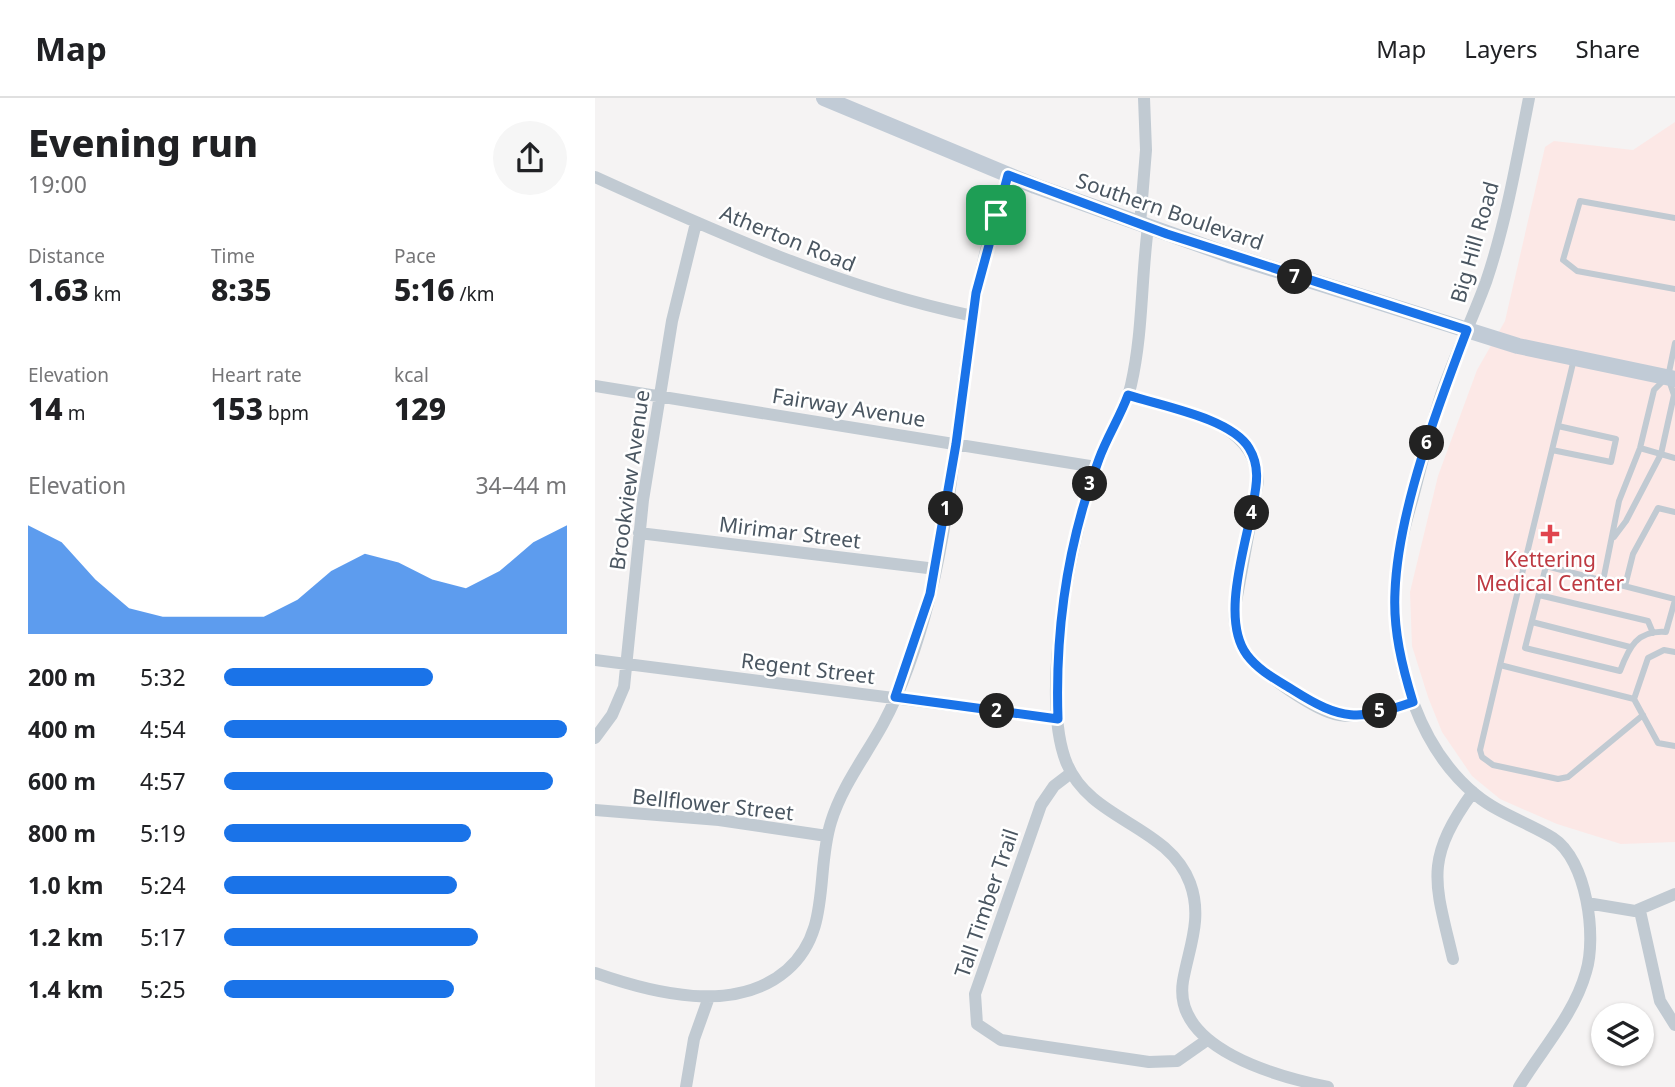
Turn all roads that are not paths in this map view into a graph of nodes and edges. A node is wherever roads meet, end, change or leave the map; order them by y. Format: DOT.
graph roads {
  1 [pos="824,98"];
  2 [pos="1144,98"];
  3 [pos="1529,98"];
  4 [pos="1008,175"];
  5 [pos="595,177"];
  6 [pos="1675,218"];
  7 [pos="696,223"];
  8 [pos="1144,226"];
  9 [pos="1675,289"];
  10 [pos="973,316"];
  11 [pos="1467,330"];
  12 [pos="1675,343"];
  13 [pos="1574,359"];
  14 [pos="1671,378"];
  15 [pos="595,386"];
  16 [pos="1128,395"];
  17 [pos="659,396"];
  18 [pos="1558,426"];
  19 [pos="956,444"];
  20 [pos="1640,448"];
  21 [pos="1552,450"];
  22 [pos="1661,454"];
  23 [pos="1675,458"];
  24 [pos="1096,467"];
  25 [pos="1675,512"];
  26 [pos="639,533"];
  27 [pos="1613,539"];
  28 [pos="936,569"];
  29 [pos="1603,581"];
  30 [pos="1625,586"];
  31 [pos="1539,595"];
  32 [pos="1675,599"];
  33 [pos="1532,622"];
  34 [pos="1653,633"];
  35 [pos="1630,647"];
  36 [pos="1675,652"];
  37 [pos="595,660"];
  38 [pos="627,665"];
  39 [pos="1500,666"];
  40 [pos="895,697"];
  41 [pos="1634,699"];
  42 [pos="1413,702"];
  43 [pos="1643,715"];
  44 [pos="1058,719"];
  45 [pos="595,738"];
  46 [pos="1675,746"];
  47 [pos="1071,774"];
  48 [pos="1473,792"];
  49 [pos="595,810"];
  50 [pos="827,836"];
  51 [pos="1675,894"];
  52 [pos="1587,903"];
  53 [pos="1640,911"];
  54 [pos="1453,959"];
  55 [pos="595,973"];
  56 [pos="709,997"];
  57 [pos="1675,1025"];
  58 [pos="1207,1040"];
  59 [pos="686,1087"];
  60 [pos="1328,1087"];
  61 [pos="1519,1087"];
  1 -- 4 [label="street, Southern Boulevard"];
  2 -- 8 [label="street"];
  3 -- 11 [label="street, Big Hill Road"];
  4 -- 8 [label="street, Southern Boulevard"];
  4 -- 10 [label="street"];
  5 -- 7 [label="street, Atherton Road"];
  6 -- 9 [label="lane"];
  7 -- 10 [label="street, Atherton Road"];
  7 -- 17 [label="street, Brookview Avenue"];
  8 -- 11 [label="street, Southern Boulevard"];
  8 -- 16 [label="street"];
  10 -- 19 [label="street"];
  11 -- 13 [label="street, Southern Boulevard"];
  11 -- 42 [label="street, Big Hill Road"];
  12 -- 14 [label="lane"];
  13 -- 14 [label="street, Southern Boulevard"];
  13 -- 18 [label="lane"];
  14 -- 20 [label="lane"];
  14 -- 22 [label="lane"];
  15 -- 17 [label="street, Fairway Avenue"];
  16 -- 24 [label="street"];
  16 -- 42 [label="street"];
  17 -- 19 [label="street, Fairway Avenue"];
  17 -- 26 [label="street, Brookview Avenue"];
  18 -- 21 [label="lane"];
  18 -- 21 [label="lane"];
  19 -- 24 [label="street, Fairway Avenue"];
  19 -- 28 [label="street"];
  20 -- 22 [label="lane"];
  20 -- 27 [label="lane"];
  21 -- 39 [label="lane"];
  22 -- 23 [label="lane"];
  22 -- 27 [label="lane"];
  24 -- 44 [label="street"];
  25 -- 30 [label="lane"];
  26 -- 28 [label="street, Mirimar Street"];
  26 -- 38 [label="street, Brookview Avenue"];
  27 -- 29 [label="lane"];
  28 -- 40 [label="street"];
  29 -- 30 [label="lane"];
  29 -- 31 [label="lane"];
  30 -- 32 [label="lane"];
  31 -- 33 [label="lane"];
  31 -- 34 [label="lane"];
  32 -- 34 [label="lane"];
  33 -- 35 [label="lane"];
  33 -- 35 [label="lane"];
  34 -- 35 [label="lane"];
  36 -- 41 [label="lane"];
  37 -- 38 [label="street, Regent Street"];
  38 -- 40 [label="street, Regent Street"];
  38 -- 45 [label="street, Brookview Avenue"];
  39 -- 41 [label="lane"];
  39 -- 43 [label="lane"];
  40 -- 44 [label="street, Regent Street"];
  40 -- 50 [label="street"];
  41 -- 43 [label="lane"];
  42 -- 48 [label="street, Big Hill Road"];
  43 -- 46 [label="lane"];
  44 -- 47 [label="street"];
  47 -- 58 [label="street"];
  47 -- 58 [label="street, Tall Timber Trail"];
  48 -- 52 [label="street, Big Hill Road"];
  48 -- 54 [label="street"];
  49 -- 50 [label="street, Bellflower Street"];
  50 -- 56 [label="street"];
  51 -- 53 [label="street"];
  52 -- 53 [label="street"];
  52 -- 61 [label="street, Big Hill Road"];
  53 -- 57 [label="street"];
  55 -- 56 [label="street"];
  56 -- 59 [label="street"];
  58 -- 60 [label="street"];
}
